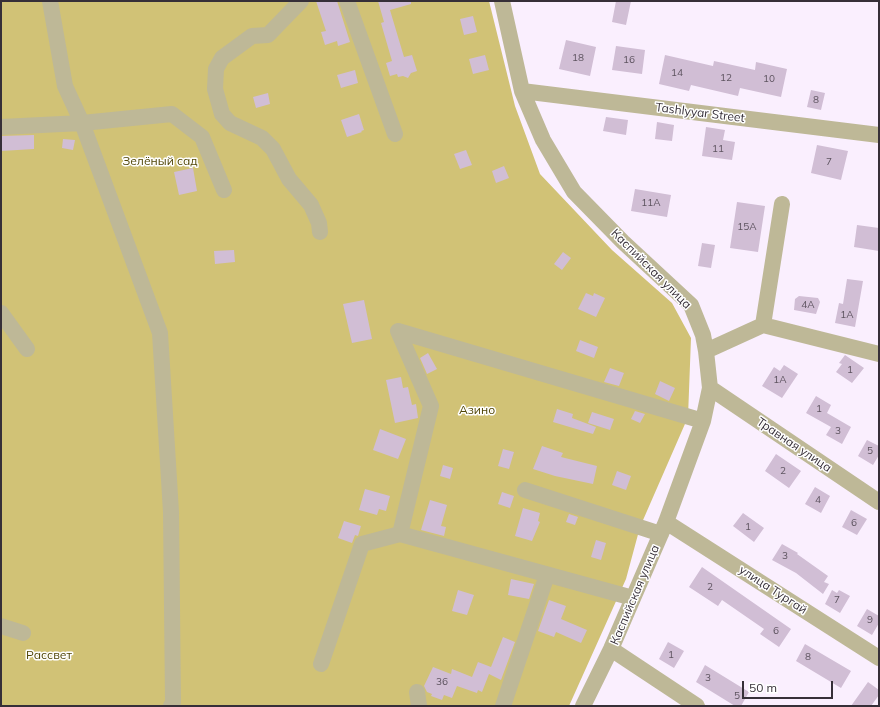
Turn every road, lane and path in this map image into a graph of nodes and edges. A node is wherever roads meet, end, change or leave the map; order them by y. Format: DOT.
graph roads {
  1 [pos="50,1"];
  2 [pos="301,1"];
  3 [pos="347,1"];
  4 [pos="502,1"];
  5 [pos="522,91"];
  6 [pos="82,123"];
  7 [pos="1,127"];
  8 [pos="395,134"];
  9 [pos="879,135"];
  10 [pos="224,190"];
  11 [pos="782,204"];
  12 [pos="320,232"];
  13 [pos="1,313"];
  14 [pos="763,325"];
  15 [pos="27,349"];
  16 [pos="706,351"];
  17 [pos="879,354"];
  18 [pos="710,388"];
  19 [pos="703,421"];
  20 [pos="525,490"];
  21 [pos="879,502"];
  22 [pos="663,528"];
  23 [pos="400,534"];
  24 [pos="547,576"];
  25 [pos="633,598"];
  26 [pos="1,626"];
  27 [pos="22,633"];
  28 [pos="611,649"];
  29 [pos="879,658"];
  30 [pos="321,664"];
  31 [pos="171,706"];
  32 [pos="503,706"];
  33 [pos="583,706"];
  34 [pos="697,706"];
  1 -- 6 [label="street"];
  2 -- 12 [label="street"];
  3 -- 8 [label="street"];
  4 -- 5 [label="street, Каспийская улица"];
  5 -- 9 [label="street, Tashlyyar Street"];
  5 -- 16 [label="street, Каспийская улица"];
  6 -- 7 [label="street"];
  6 -- 10 [label="street"];
  6 -- 31 [label="street"];
  11 -- 14 [label="street"];
  13 -- 15 [label="street"];
  14 -- 16 [label="street"];
  14 -- 17 [label="street"];
  16 -- 18 [label="street, Каспийская улица"];
  18 -- 19 [label="street, Каспийская улица"];
  18 -- 21 [label="street, Травная улица"];
  19 -- 22 [label="street, Каспийская улица"];
  19 -- 23 [label="street"];
  20 -- 22 [label="street, улица Тургай"];
  22 -- 25 [label="street, Каспийская улица"];
  22 -- 29 [label="street, улица Тургай"];
  23 -- 24 [label="street"];
  23 -- 30 [label="street"];
  24 -- 25 [label="street"];
  24 -- 32 [label="street"];
  25 -- 28 [label="street, Каспийская улица"];
  26 -- 27 [label="street"];
  28 -- 33 [label="street, Каспийская улица"];
  28 -- 34 [label="street"];
}
